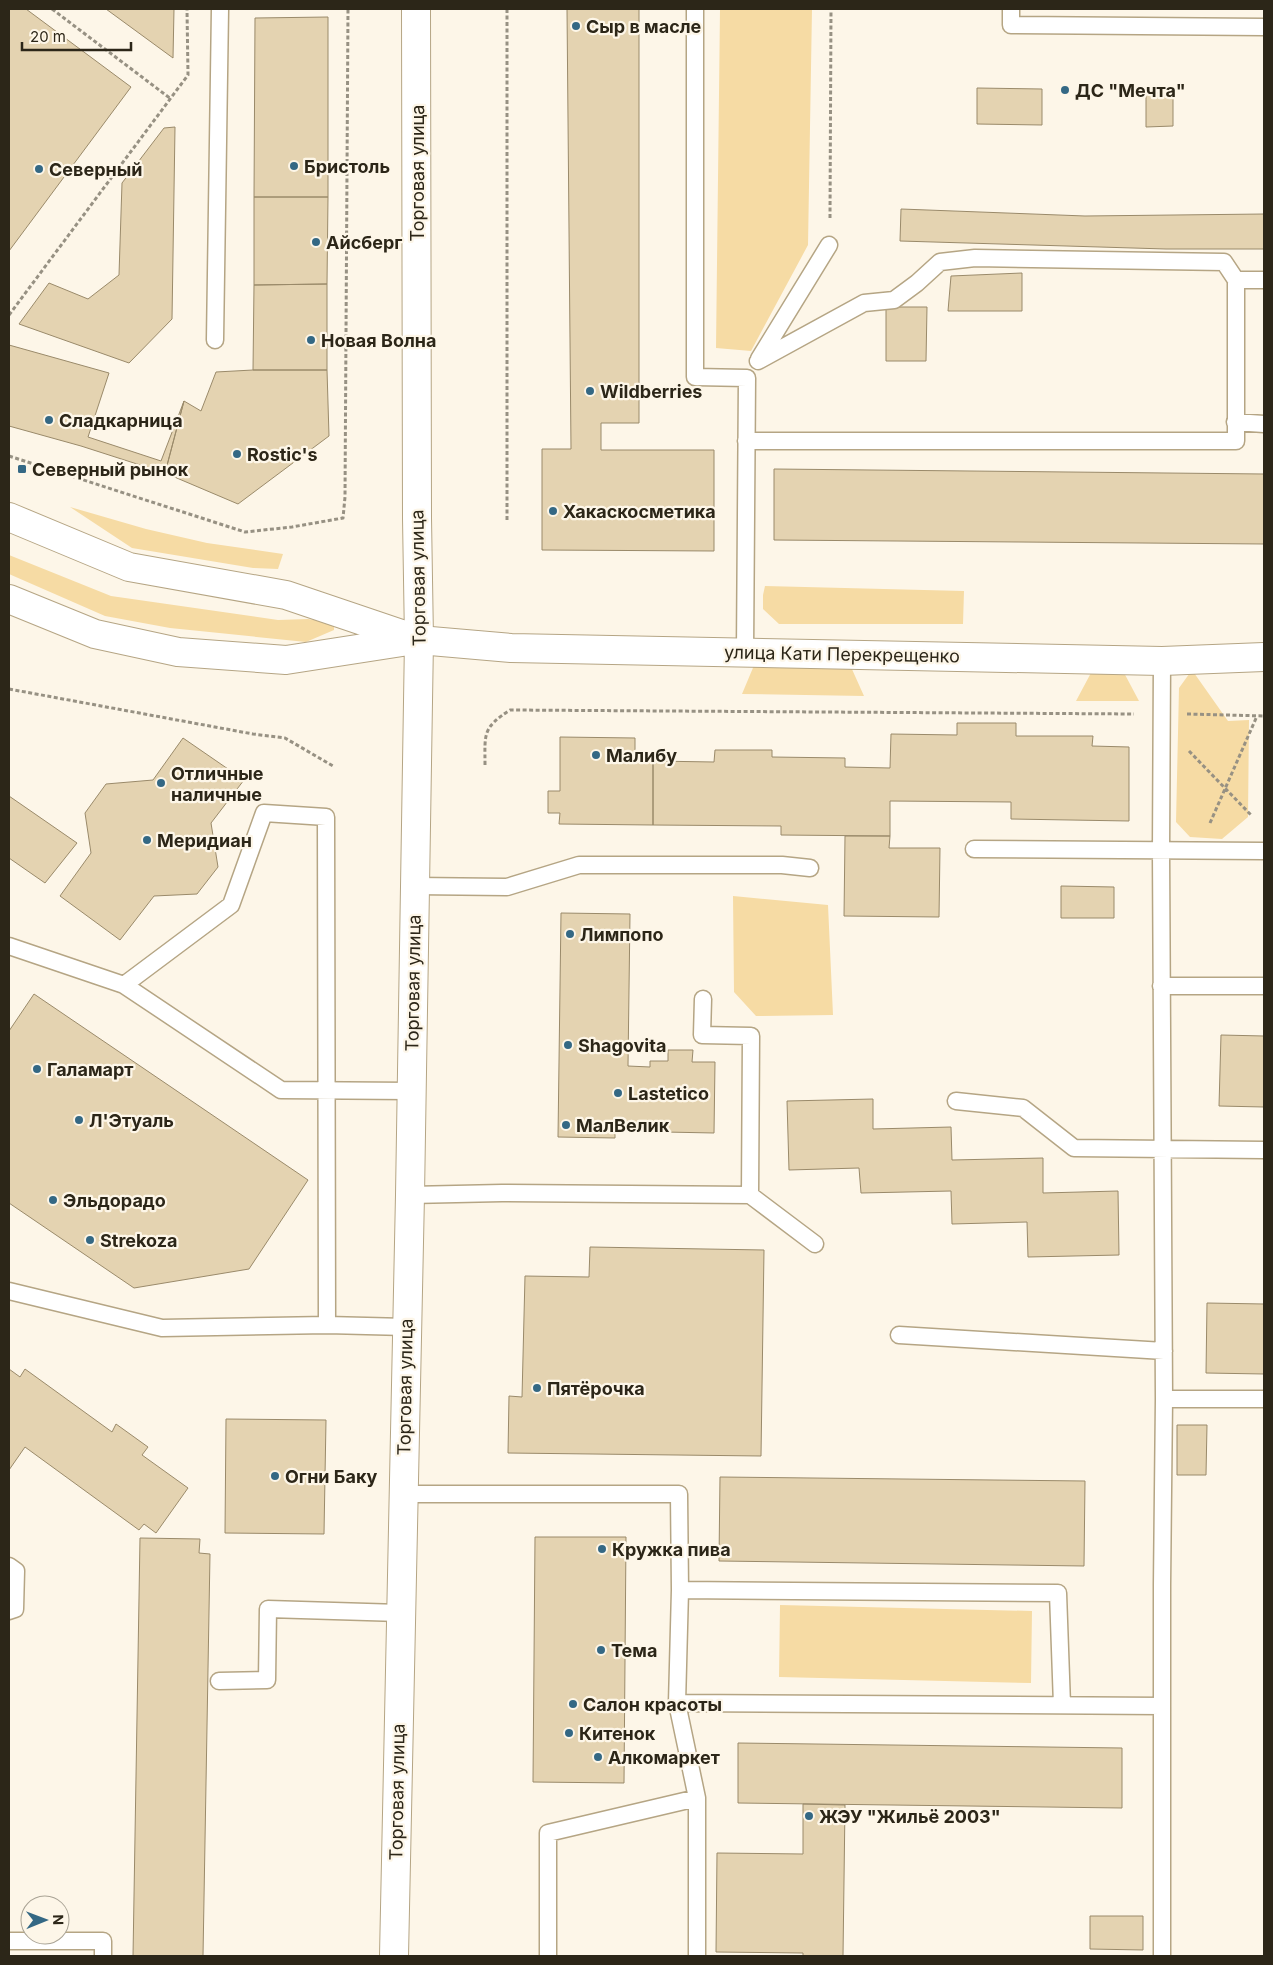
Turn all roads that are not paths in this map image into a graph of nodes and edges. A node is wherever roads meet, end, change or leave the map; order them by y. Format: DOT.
graph roads {
  1 [pos="220,9"];
  2 [pos="416,9"];
  3 [pos="695,9"];
  4 [pos="1011,9"];
  5 [pos="1264,27"];
  6 [pos="829,245"];
  7 [pos="1236,280"];
  8 [pos="1264,280"];
  9 [pos="215,340"];
  10 [pos="758,362"];
  11 [pos="747,378"];
  12 [pos="1236,422"];
  13 [pos="1264,424"];
  14 [pos="746,441"];
  15 [pos="9,517"];
  16 [pos="9,599"];
  17 [pos="419,640"];
  18 [pos="745,652"];
  19 [pos="1264,657"];
  20 [pos="1162,661"];
  21 [pos="974,849"];
  22 [pos="1161,851"];
  23 [pos="1264,851"];
  24 [pos="810,868"];
  25 [pos="414,886"];
  26 [pos="9,946"];
  27 [pos="124,985"];
  28 [pos="1162,986"];
  29 [pos="1264,986"];
  30 [pos="703,1000"];
  31 [pos="328,1090"];
  32 [pos="411,1091"];
  33 [pos="956,1101"];
  34 [pos="1162,1149"];
  35 [pos="1264,1150"];
  36 [pos="410,1195"];
  37 [pos="750,1195"];
  38 [pos="815,1244"];
  39 [pos="9,1291"];
  40 [pos="327,1325"];
  41 [pos="406,1327"];
  42 [pos="899,1335"];
  43 [pos="1164,1351"];
  44 [pos="1164,1399"];
  45 [pos="1264,1399"];
  46 [pos="403,1494"];
  47 [pos="9,1566"];
  48 [pos="680,1590"];
  49 [pos="9,1611"];
  50 [pos="400,1613"];
  51 [pos="219,1681"];
  52 [pos="677,1703"];
  53 [pos="1062,1704"];
  54 [pos="1162,1706"];
  55 [pos="697,1798"];
  56 [pos="9,1941"];
  57 [pos="103,1956"];
  58 [pos="394,1956"];
  59 [pos="548,1956"];
  60 [pos="697,1956"];
  61 [pos="1162,1956"];
  1 -- 9 [label="lane"];
  2 -- 17 [label="street, Торговая улица"];
  3 -- 11 [label="lane"];
  4 -- 5 [label="lane"];
  6 -- 10 [label="lane"];
  7 -- 8 [label="lane"];
  7 -- 10 [label="lane"];
  7 -- 12 [label="lane"];
  10 -- 11 [label="lane"];
  11 -- 14 [label="lane"];
  12 -- 13 [label="lane"];
  12 -- 14 [label="lane"];
  14 -- 18 [label="lane"];
  15 -- 17 [label="street, улица Кати Перекрещенко"];
  16 -- 17 [label="street, улица Кати Перекрещенко"];
  17 -- 18 [label="street, улица Кати Перекрещенко"];
  17 -- 25 [label="street, Торговая улица"];
  18 -- 20 [label="street, улица Кати Перекрещенко"];
  19 -- 20 [label="street, улица Кати Перекрещенко"];
  20 -- 22 [label="lane"];
  21 -- 22 [label="lane"];
  22 -- 23 [label="lane"];
  22 -- 28 [label="lane"];
  24 -- 25 [label="lane"];
  25 -- 32 [label="street, Торговая улица"];
  26 -- 27 [label="lane"];
  27 -- 31 [label="lane"];
  27 -- 31 [label="lane"];
  28 -- 29 [label="lane"];
  28 -- 34 [label="lane"];
  30 -- 37 [label="lane"];
  31 -- 32 [label="lane"];
  31 -- 40 [label="lane"];
  32 -- 36 [label="street, Торговая улица"];
  33 -- 34 [label="lane"];
  34 -- 35 [label="lane"];
  34 -- 43 [label="lane"];
  36 -- 37 [label="lane"];
  36 -- 41 [label="street, Торговая улица"];
  37 -- 38 [label="lane"];
  39 -- 40 [label="lane"];
  40 -- 41 [label="lane"];
  41 -- 46 [label="street, Торговая улица"];
  42 -- 43 [label="lane"];
  43 -- 44 [label="lane"];
  44 -- 45 [label="lane"];
  44 -- 54 [label="lane"];
  46 -- 48 [label="lane"];
  46 -- 50 [label="street, Торговая улица"];
  47 -- 49 [label="lane"];
  48 -- 52 [label="lane"];
  48 -- 53 [label="lane"];
  50 -- 51 [label="lane"];
  50 -- 58 [label="street, Торговая улица"];
  52 -- 53 [label="lane"];
  52 -- 55 [label="lane"];
  53 -- 54 [label="lane"];
  54 -- 61 [label="lane"];
  55 -- 59 [label="lane"];
  55 -- 60 [label="lane"];
  56 -- 57 [label="lane"];
}
